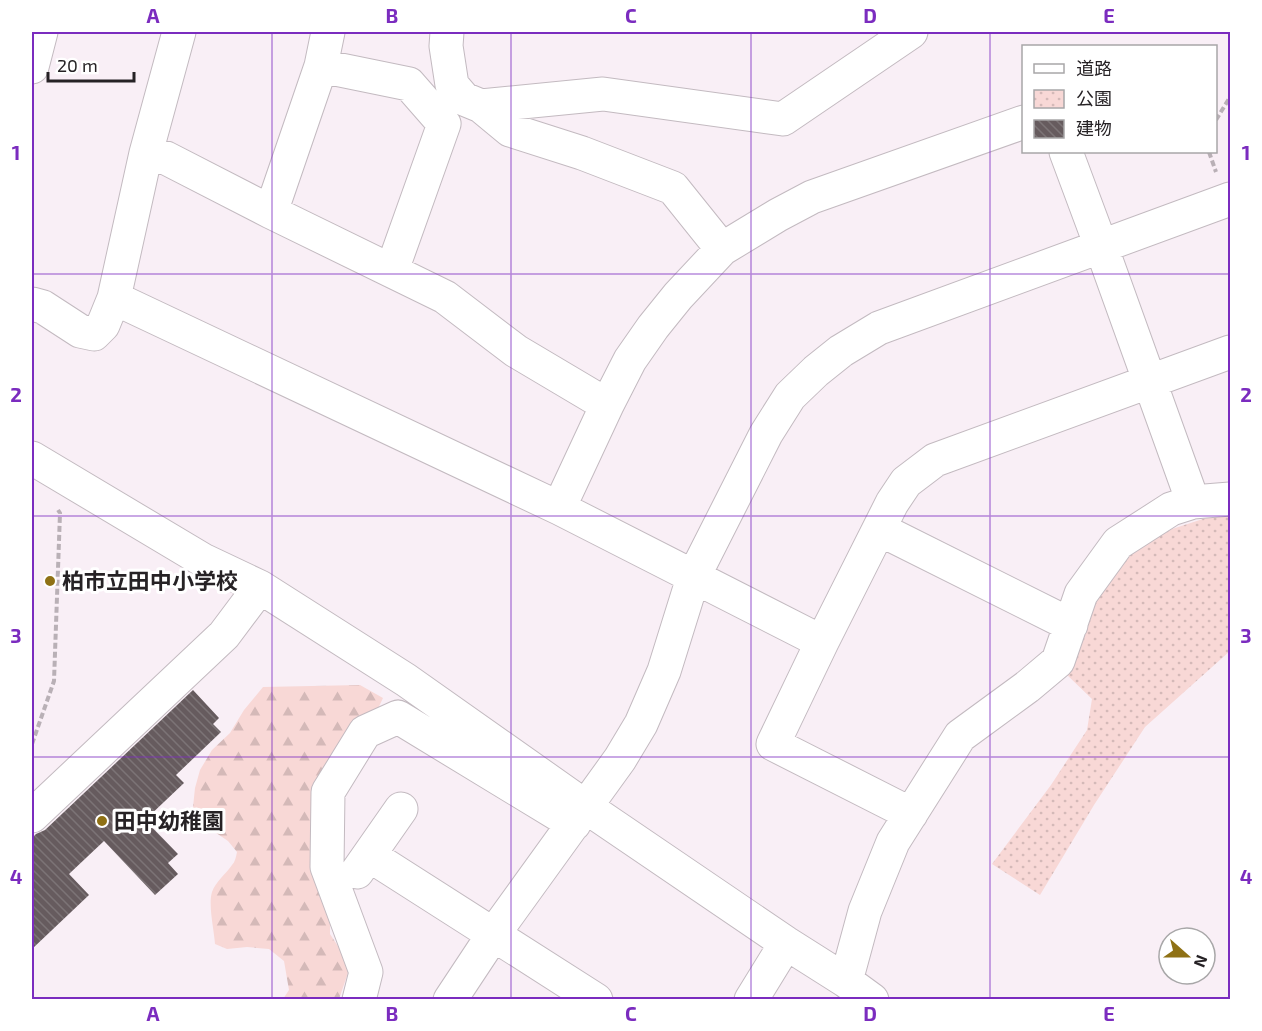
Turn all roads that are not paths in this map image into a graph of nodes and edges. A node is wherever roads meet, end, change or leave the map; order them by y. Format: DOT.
graph roads {
  1 [pos="41,32"];
  2 [pos="179,32"];
  3 [pos="328,32"];
  4 [pos="447,32"];
  5 [pos="911,32"];
  6 [pos="321,66"];
  7 [pos="32,67"];
  8 [pos="481,106"];
  9 [pos="1022,122"];
  10 [pos="146,153"];
  11 [pos="1065,153"];
  12 [pos="1230,199"];
  13 [pos="271,212"];
  14 [pos="1101,246"];
  15 [pos="722,249"];
  16 [pos="392,270"];
  17 [pos="114,298"];
  18 [pos="32,304"];
  19 [pos="1230,352"];
  20 [pos="1150,381"];
  21 [pos="607,405"];
  22 [pos="32,458"];
  23 [pos="1230,499"];
  24 [pos="1193,502"];
  25 [pos="559,508"];
  26 [pos="879,529"];
  27 [pos="693,578"];
  28 [pos="260,586"];
  29 [pos="1071,625"];
  30 [pos="822,642"];
  31 [pos="401,809"];
  32 [pos="911,814"];
  33 [pos="580,815"];
  34 [pos="32,816"];
  35 [pos="369,855"];
  36 [pos="339,898"];
  37 [pos="493,935"];
  38 [pos="786,943"];
  39 [pos="859,990"];
  40 [pos="586,997"];
  41 [pos="359,999"];
  42 [pos="450,999"];
  43 [pos="751,999"];
  1 -- 7 [label="street"];
  2 -- 10 [label="street"];
  3 -- 6 [label="street"];
  4 -- 8 [label="street"];
  5 -- 8 [label="street"];
  6 -- 13 [label="street"];
  6 -- 16 [label="street"];
  8 -- 15 [label="street"];
  9 -- 15 [label="street"];
  10 -- 13 [label="street"];
  10 -- 17 [label="street"];
  11 -- 14 [label="street"];
  12 -- 14 [label="street"];
  13 -- 16 [label="street"];
  14 -- 20 [label="street"];
  14 -- 27 [label="street"];
  15 -- 21 [label="street"];
  16 -- 21 [label="street"];
  17 -- 18 [label="street"];
  17 -- 25 [label="street"];
  19 -- 20 [label="street"];
  20 -- 24 [label="street"];
  20 -- 26 [label="street"];
  21 -- 25 [label="street"];
  22 -- 28 [label="street"];
  23 -- 24 [label="street"];
  24 -- 29 [label="street"];
  25 -- 27 [label="street"];
  26 -- 29 [label="street"];
  26 -- 30 [label="street"];
  27 -- 30 [label="street"];
  27 -- 33 [label="street"];
  28 -- 33 [label="street"];
  28 -- 34 [label="street"];
  29 -- 32 [label="street"];
  30 -- 32 [label="street"];
  31 -- 35 [label="street"];
  32 -- 39 [label="street"];
  33 -- 36 [label="street"];
  33 -- 37 [label="street"];
  33 -- 38 [label="street"];
  35 -- 36 [label="street"];
  35 -- 37 [label="street"];
  36 -- 41 [label="street"];
  37 -- 40 [label="street"];
  37 -- 42 [label="street"];
  38 -- 39 [label="street"];
  38 -- 43 [label="street"];
}
